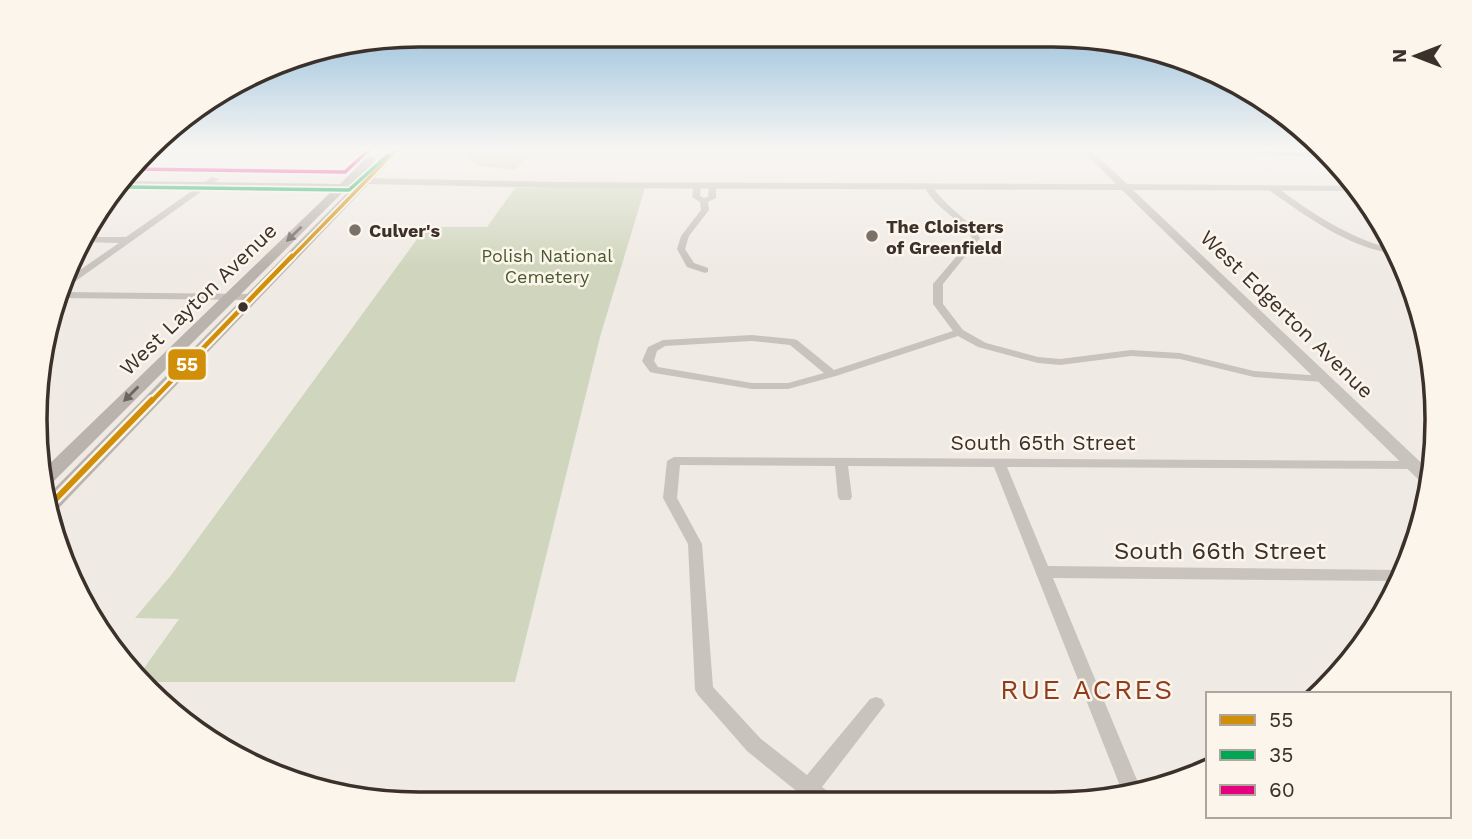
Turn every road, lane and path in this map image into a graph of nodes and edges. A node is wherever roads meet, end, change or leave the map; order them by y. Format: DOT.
graph roads {
  1 [pos="202,188"];
  2 [pos="349,188"];
  3 [pos="350,188"];
  4 [pos="697,188"];
  5 [pos="712,188"];
  6 [pos="929,188"];
  7 [pos="1125,188"];
  8 [pos="1272,188"];
  9 [pos="704,201"];
  10 [pos="94,240"];
  11 [pos="128,240"];
  12 [pos="1383,249"];
  13 [pos="705,270"];
  14 [pos="76,277"];
  15 [pos="69,295"];
  16 [pos="229,297"];
  17 [pos="250,297"];
  18 [pos="959,332"];
  19 [pos="832,374"];
  20 [pos="1323,379"];
  21 [pos="841,463"];
  22 [pos="999,463"];
  23 [pos="1413,465"];
  24 [pos="51,473"];
  25 [pos="1421,473"];
  26 [pos="845,497"];
  27 [pos="56,499"];
  28 [pos="1043,572"];
  29 [pos="1390,575"];
  30 [pos="876,705"];
  31 [pos="1129,784"];
  32 [pos="809,788"];
  33 [pos="814,792"];
  1 -- 11 [label="street"];
  2 -- 16 [label="main road, West Layton Avenue, one-way"];
  3 -- 17 [label="main road, West Layton Avenue"];
  4 -- 9 [label="street"];
  5 -- 9 [label="street"];
  6 -- 18 [label="street"];
  7 -- 20 [label="street, West Edgerton Avenue"];
  8 -- 12 [label="street"];
  9 -- 13 [label="street"];
  10 -- 11 [label="street"];
  11 -- 14 [label="street"];
  15 -- 16 [label="street"];
  16 -- 17 [label="street"];
  16 -- 24 [label="main road, West Layton Avenue, one-way"];
  17 -- 27 [label="main road, West Layton Avenue"];
  18 -- 19 [label="street"];
  18 -- 20 [label="street"];
  19 -- 19 [label="street"];
  20 -- 23 [label="street, West Edgerton Avenue"];
  21 -- 22 [label="street, South 65th Street"];
  21 -- 26 [label="street"];
  21 -- 32 [label="street, South 65th Street"];
  22 -- 23 [label="street, South 65th Street"];
  22 -- 28 [label="street"];
  23 -- 25 [label="street, West Edgerton Avenue"];
  28 -- 29 [label="street, South 66th Street"];
  28 -- 31 [label="street"];
  30 -- 32 [label="street"];
  32 -- 33 [label="street"];
}
